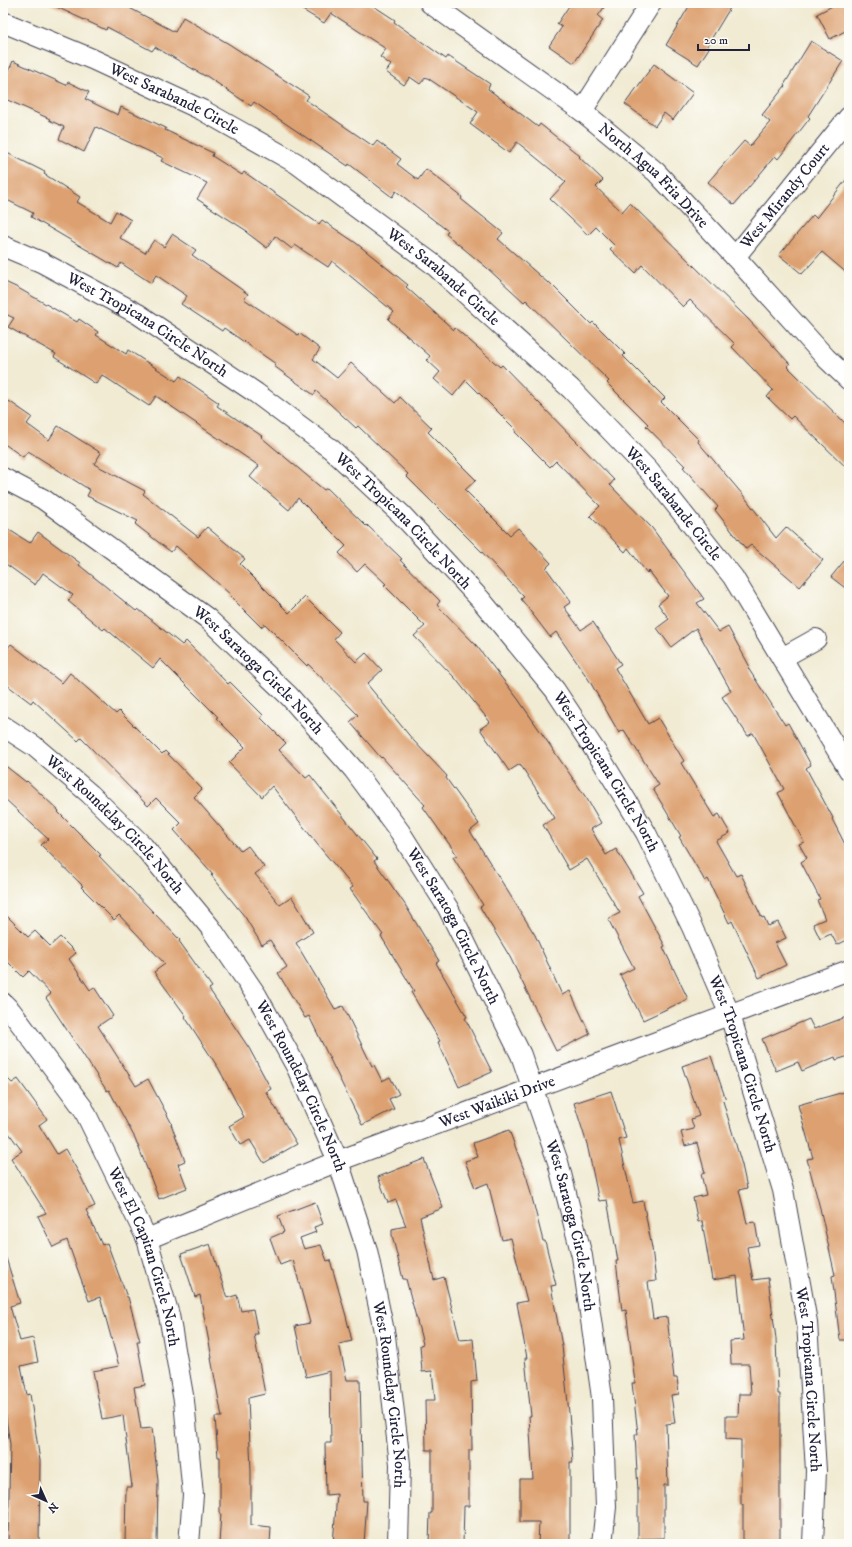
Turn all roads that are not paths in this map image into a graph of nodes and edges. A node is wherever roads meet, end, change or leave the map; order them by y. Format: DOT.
graph roads {
  1 [pos="430,3"];
  2 [pos="651,3"];
  3 [pos="3,22"];
  4 [pos="582,111"];
  5 [pos="849,117"];
  6 [pos="3,246"];
  7 [pos="735,257"];
  8 [pos="849,380"];
  9 [pos="3,478"];
  10 [pos="816,638"];
  11 [pos="782,658"];
  12 [pos="3,726"];
  13 [pos="849,770"];
  14 [pos="849,970"];
  15 [pos="3,1004"];
  16 [pos="730,1015"];
  17 [pos="532,1088"];
  18 [pos="338,1161"];
  19 [pos="147,1239"];
  20 [pos="189,1544"];
  21 [pos="398,1544"];
  22 [pos="602,1544"];
  23 [pos="813,1544"];
  1 -- 4 [label="street, North Agua Fria Drive"];
  2 -- 4 [label="street"];
  3 -- 11 [label="street, West Sarabande Circle"];
  4 -- 7 [label="street, North Agua Fria Drive"];
  5 -- 7 [label="street, West Mirandy Court"];
  6 -- 16 [label="street, West Tropicana Circle North"];
  7 -- 8 [label="street, North Agua Fria Drive"];
  9 -- 17 [label="street, West Saratoga Circle North"];
  10 -- 11 [label="street"];
  11 -- 13 [label="street, West Sarabande Circle"];
  12 -- 18 [label="street, West Roundelay Circle North"];
  14 -- 16 [label="street, West Waikiki Drive"];
  15 -- 19 [label="street, West El Capitan Circle North"];
  16 -- 17 [label="street, West Waikiki Drive"];
  16 -- 23 [label="street, West Tropicana Circle North"];
  17 -- 18 [label="street, West Waikiki Drive"];
  17 -- 22 [label="street, West Saratoga Circle North"];
  18 -- 19 [label="street, West Waikiki Drive"];
  18 -- 21 [label="street, West Roundelay Circle North"];
  19 -- 20 [label="street, West El Capitan Circle North"];
}
